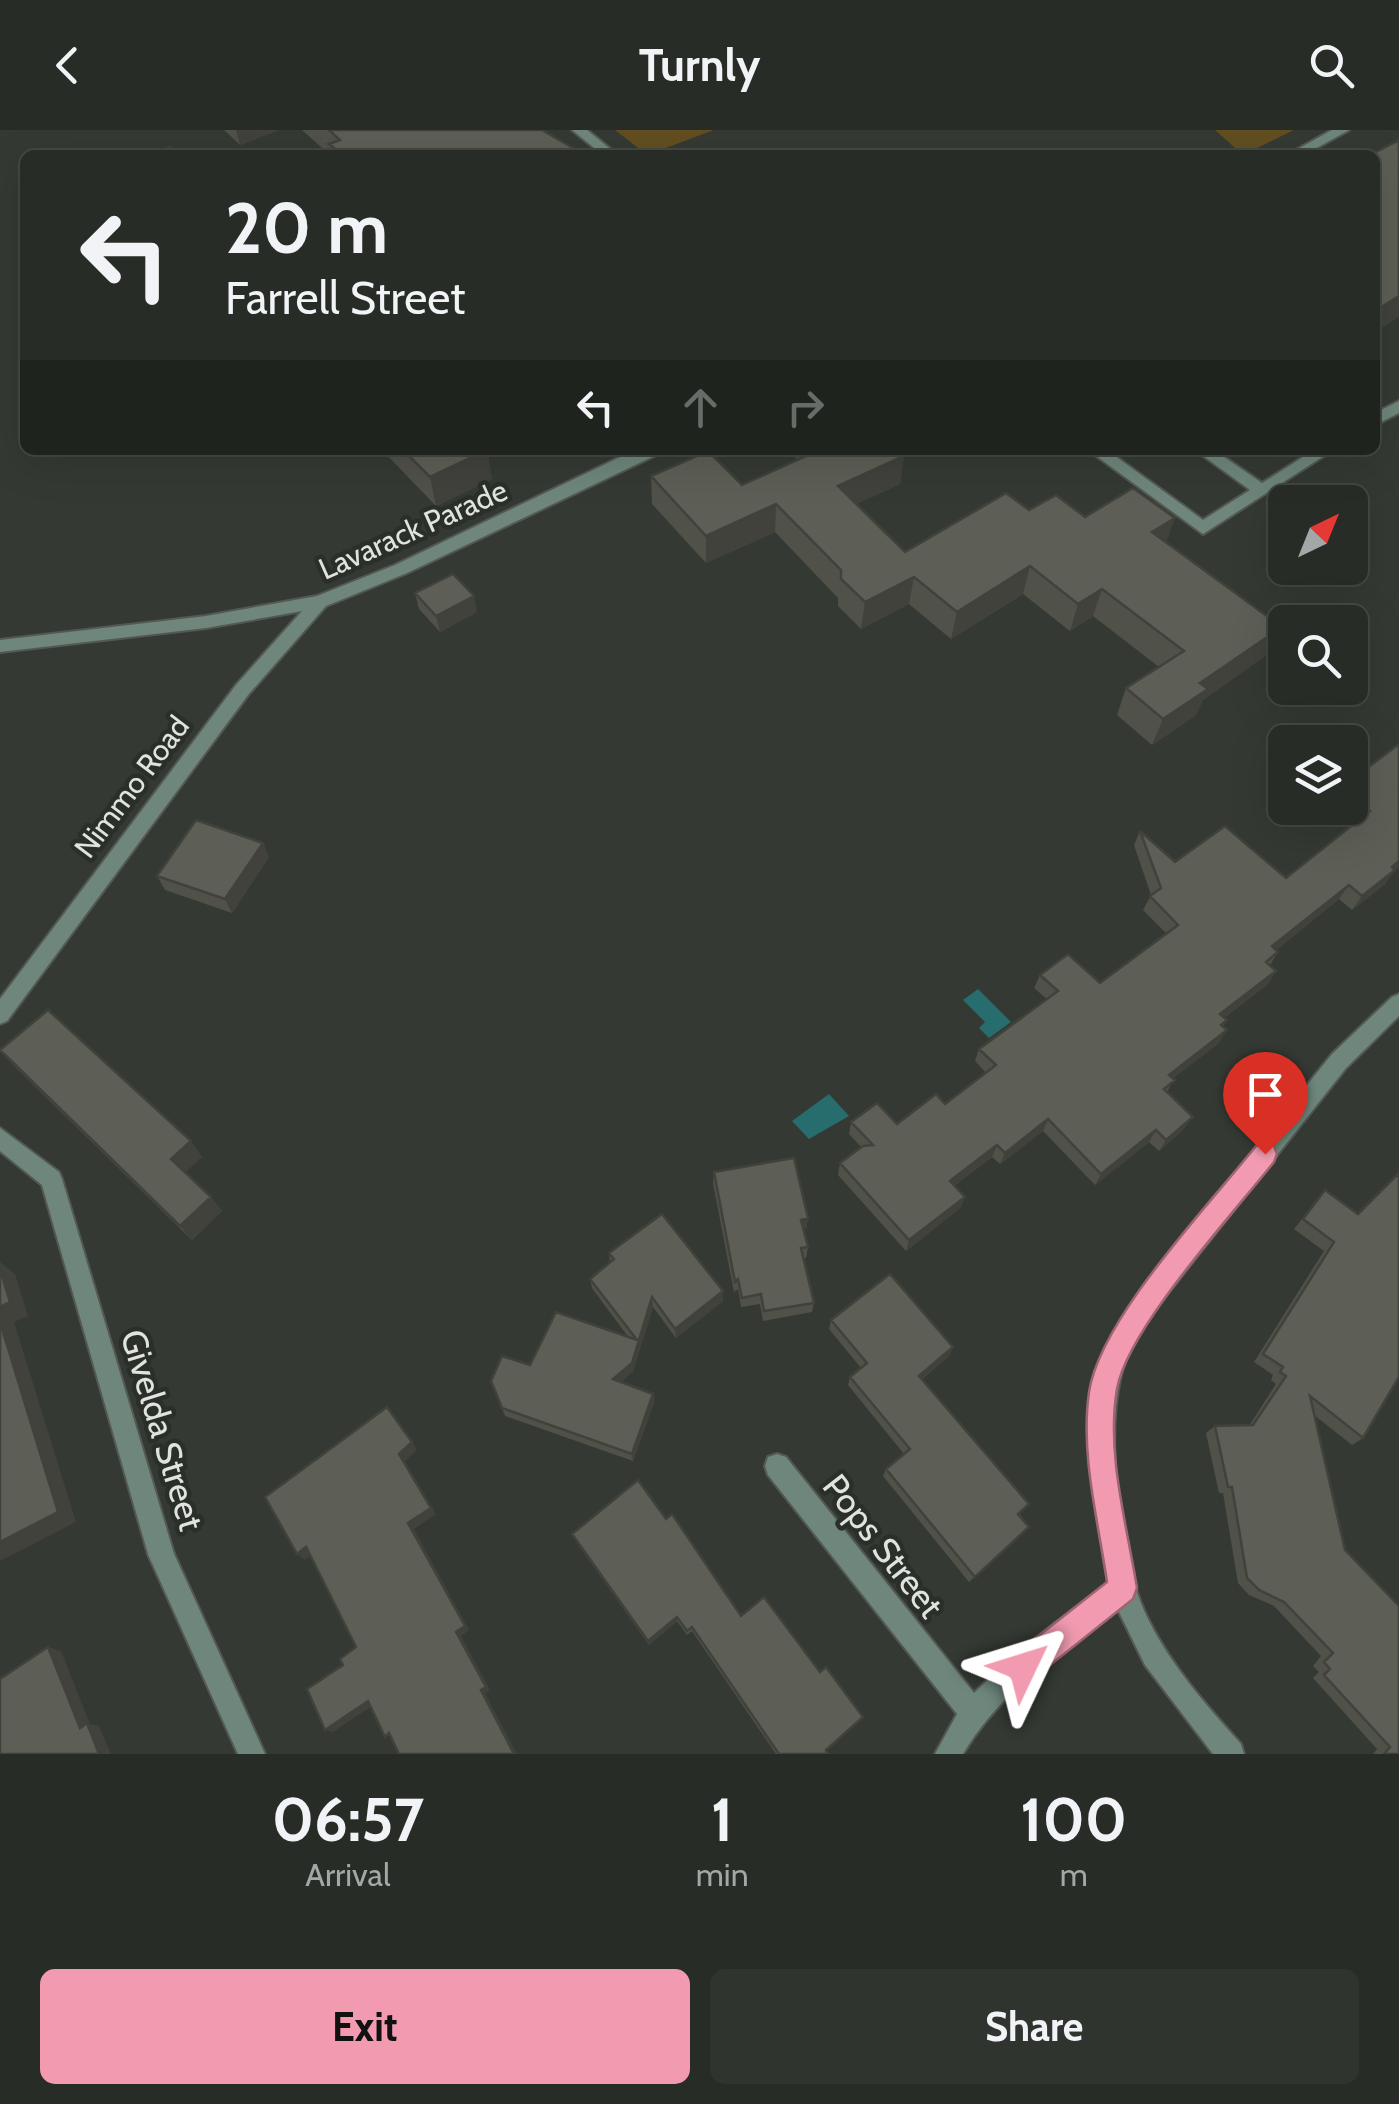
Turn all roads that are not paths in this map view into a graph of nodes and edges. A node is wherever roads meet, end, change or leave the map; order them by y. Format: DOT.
graph roads {
  1 [pos="579,130"];
  2 [pos="1342,130"];
  3 [pos="605,150"];
  4 [pos="1304,150"];
  5 [pos="644,455"];
  6 [pos="1103,455"];
  7 [pos="1211,455"];
  8 [pos="1314,455"];
  9 [pos="1261,490"];
  10 [pos="320,602"];
  11 [pos="0,646"];
  12 [pos="1399,1003"];
  13 [pos="0,1014"];
  14 [pos="0,1138"];
  15 [pos="776,1466"];
  16 [pos="1122,1588"];
  17 [pos="974,1714"];
  18 [pos="252,1754"];
  19 [pos="948,1754"];
  20 [pos="1231,1754"];
  1 -- 3 [label="street"];
  2 -- 4 [label="street"];
  5 -- 10 [label="street, Lavarack Parade"];
  6 -- 9 [label="street"];
  7 -- 9 [label="street"];
  8 -- 9 [label="street"];
  10 -- 11 [label="street, Lavarack Parade"];
  10 -- 13 [label="street, Nimmo Road"];
  12 -- 16 [label="street"];
  14 -- 18 [label="street, Givelda Street"];
  15 -- 17 [label="street, Pops Street"];
  16 -- 17 [label="street"];
  16 -- 20 [label="street"];
  17 -- 19 [label="street"];
}
